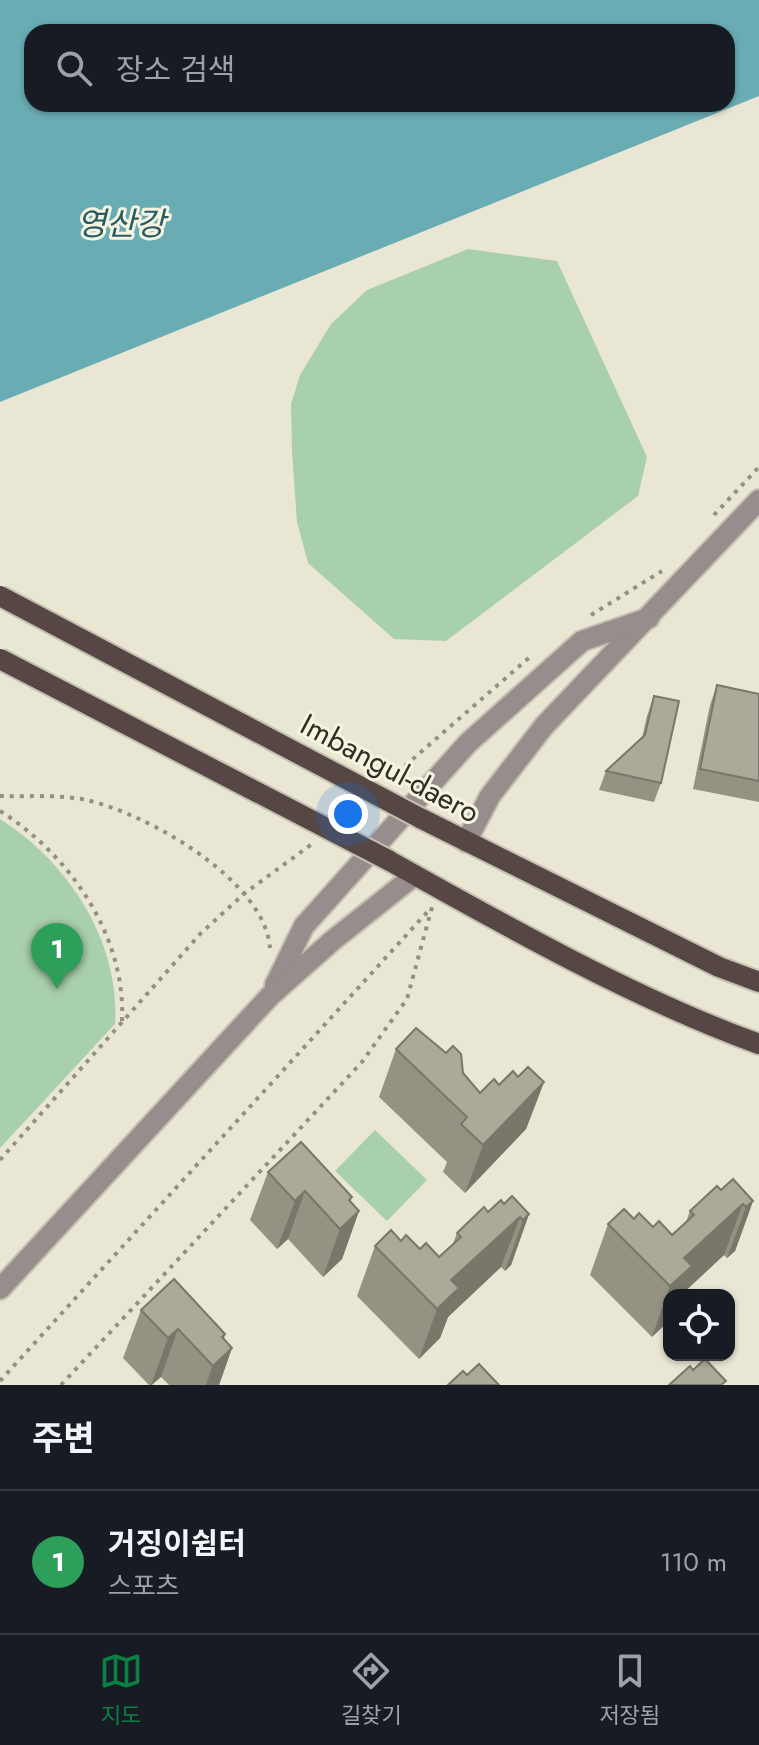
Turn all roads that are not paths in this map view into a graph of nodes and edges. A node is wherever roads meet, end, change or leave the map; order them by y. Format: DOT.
graph roads {
  1 [pos="759,500"];
  2 [pos="0,596"];
  3 [pos="649,618"];
  4 [pos="0,659"];
  5 [pos="466,842"];
  6 [pos="407,881"];
  7 [pos="759,982"];
  8 [pos="270,996"];
  9 [pos="759,1044"];
  10 [pos="0,1289"];
  1 -- 3 [label="street"];
  2 -- 5 [label="main road, Imbangul-daero, bridge"];
  3 -- 5 [label="street"];
  3 -- 8 [label="street"];
  4 -- 6 [label="main road, bridge"];
  5 -- 7 [label="main road, Imbangul-daero"];
  6 -- 8 [label="street"];
  6 -- 9 [label="main road"];
  8 -- 10 [label="street"];
}
